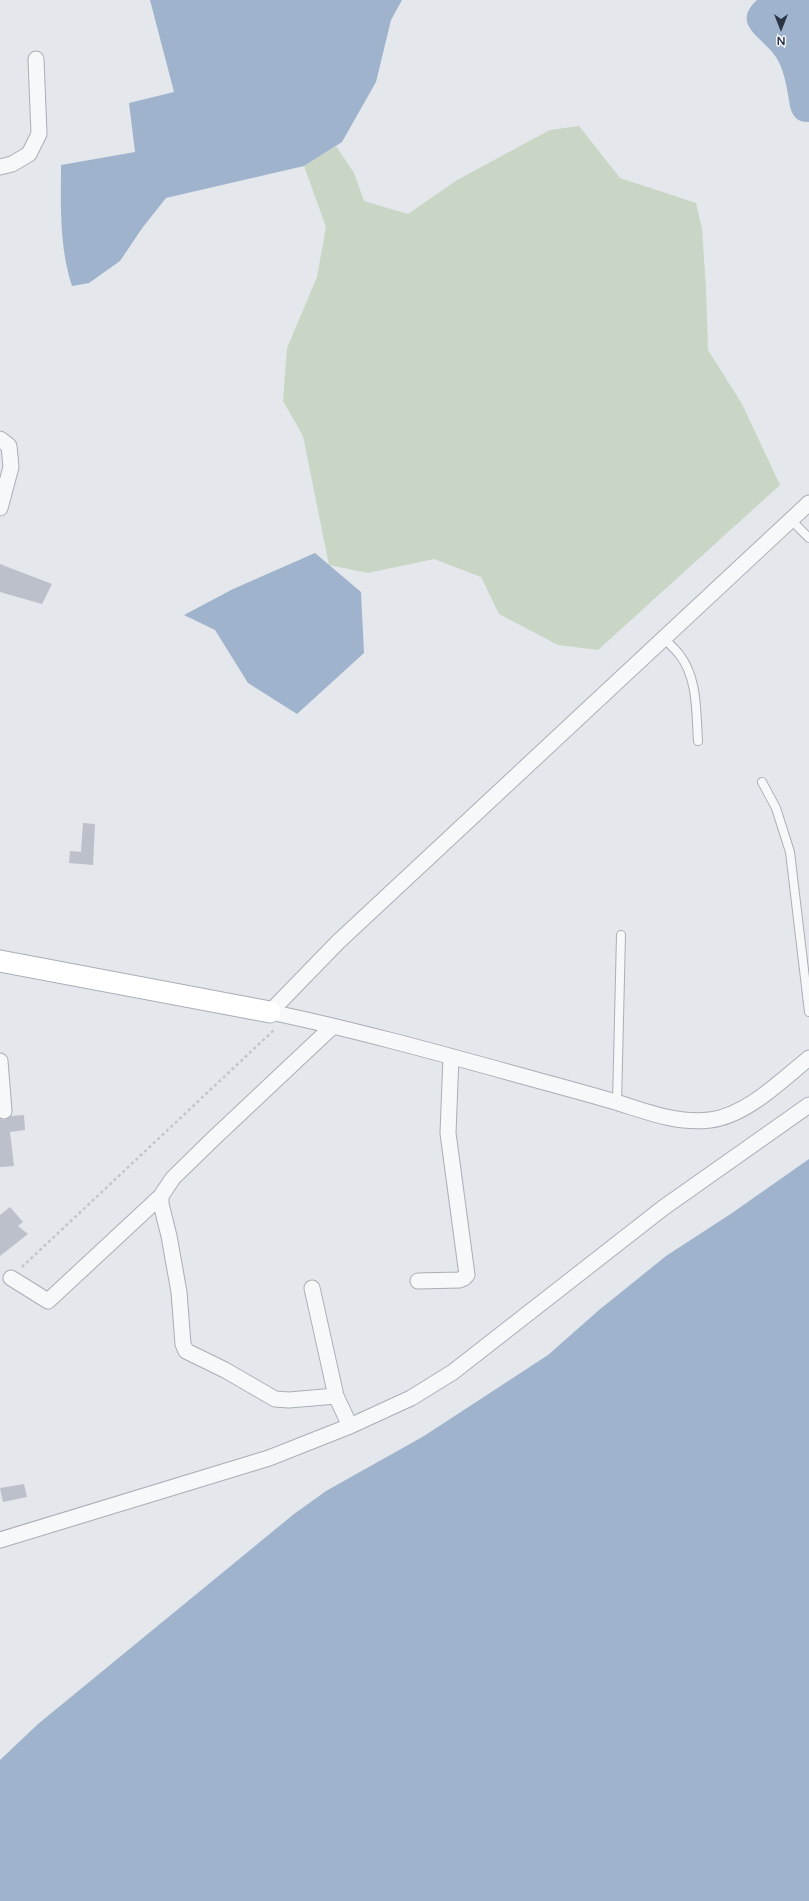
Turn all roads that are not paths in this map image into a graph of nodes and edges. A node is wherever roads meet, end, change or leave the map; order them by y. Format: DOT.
graph roads {
  1 [pos="36,59"];
  2 [pos="0,167"];
  3 [pos="0,439"];
  4 [pos="809,503"];
  5 [pos="0,508"];
  6 [pos="791,520"];
  7 [pos="809,538"];
  8 [pos="664,638"];
  9 [pos="698,741"];
  10 [pos="762,782"];
  11 [pos="621,935"];
  12 [pos="0,961"];
  13 [pos="809,1012"];
  14 [pos="279,1014"];
  15 [pos="332,1027"];
  16 [pos="451,1058"];
  17 [pos="809,1058"];
  18 [pos="0,1061"];
  19 [pos="617,1103"];
  20 [pos="809,1105"];
  21 [pos="4,1111"];
  22 [pos="161,1196"];
  23 [pos="11,1278"];
  24 [pos="418,1281"];
  25 [pos="312,1288"];
  26 [pos="336,1396"];
  27 [pos="350,1426"];
  28 [pos="0,1540"];
  1 -- 2 [label="street"];
  3 -- 5 [label="street"];
  4 -- 6 [label="street"];
  6 -- 7 [label="lane"];
  6 -- 8 [label="street"];
  8 -- 9 [label="lane"];
  8 -- 14 [label="street"];
  10 -- 13 [label="lane"];
  11 -- 19 [label="lane"];
  12 -- 14 [label="street"];
  14 -- 15 [label="street"];
  15 -- 16 [label="street"];
  15 -- 22 [label="street"];
  16 -- 19 [label="street"];
  16 -- 24 [label="street"];
  17 -- 19 [label="street"];
  18 -- 21 [label="street"];
  20 -- 27 [label="street"];
  22 -- 23 [label="street"];
  22 -- 26 [label="street"];
  25 -- 26 [label="street"];
  26 -- 27 [label="street"];
  27 -- 28 [label="street"];
}
